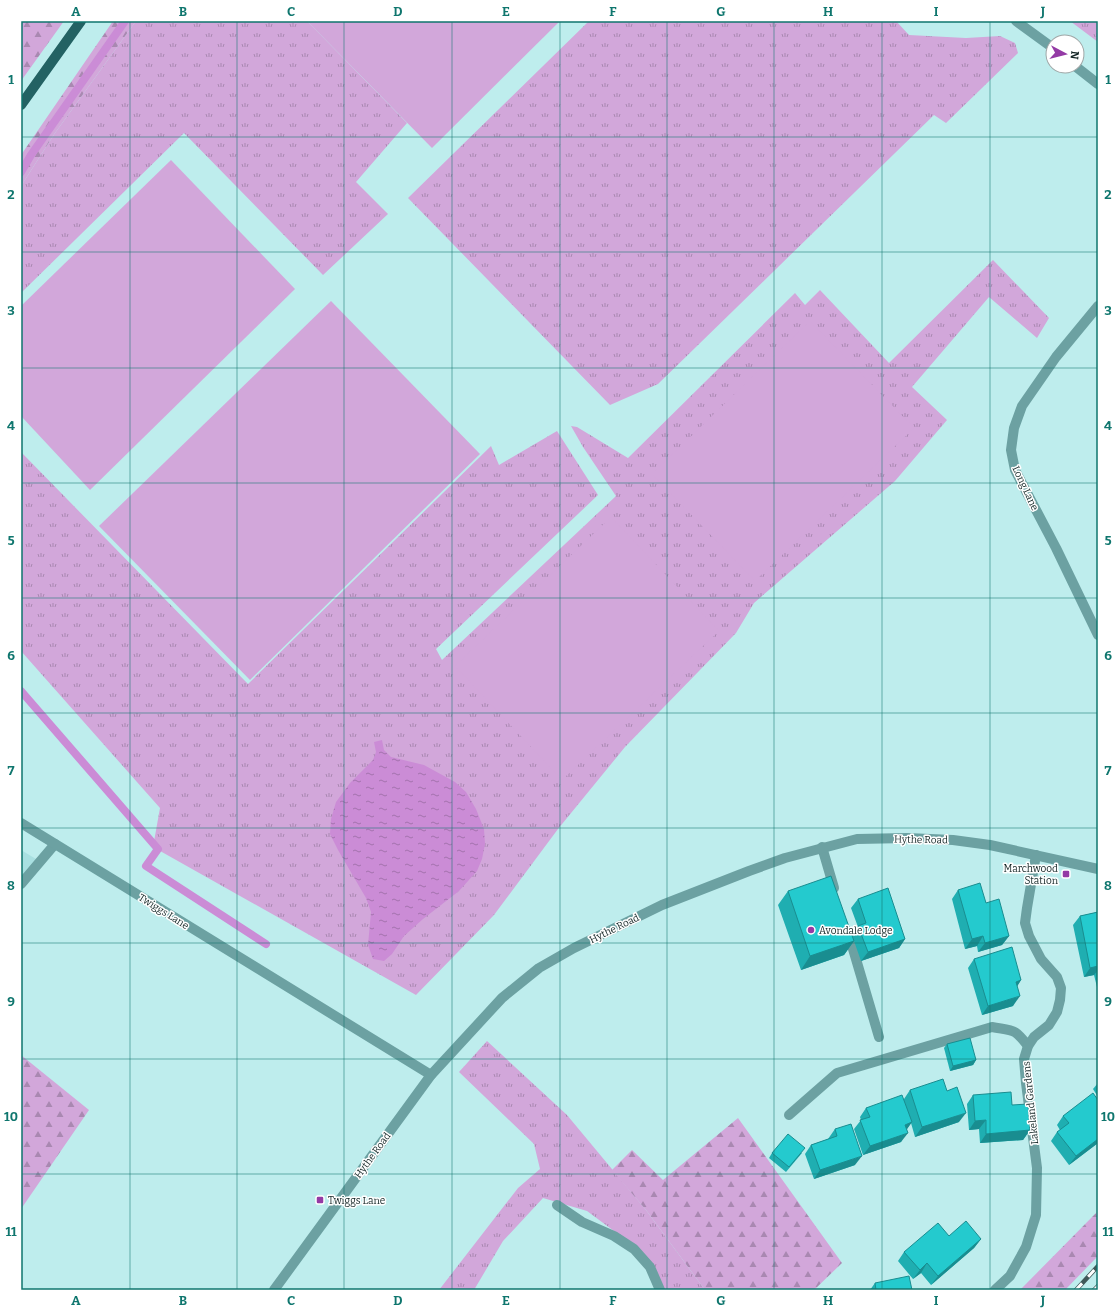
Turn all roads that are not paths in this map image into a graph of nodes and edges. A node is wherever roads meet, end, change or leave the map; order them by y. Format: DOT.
graph roads {
  1 [pos="81,21"];
  2 [pos="1016,21"];
  3 [pos="1045,42"];
  4 [pos="1085,74"];
  5 [pos="1098,84"];
  6 [pos="21,105"];
  7 [pos="1098,306"];
  8 [pos="1098,635"];
  9 [pos="21,823"];
  10 [pos="55,844"];
  11 [pos="822,848"];
  12 [pos="1036,854"];
  13 [pos="1098,868"];
  14 [pos="21,884"];
  15 [pos="838,899"];
  16 [pos="844,921"];
  17 [pos="879,1037"];
  18 [pos="1028,1046"];
  19 [pos="430,1075"];
  20 [pos="789,1115"];
  21 [pos="557,1205"];
  22 [pos="274,1290"];
  23 [pos="660,1290"];
  24 [pos="995,1290"];
  1 -- 6 [label="main road"];
  2 -- 3 [label="street"];
  4 -- 5 [label="street"];
  7 -- 8 [label="street, Long Lane"];
  9 -- 10 [label="street, Twiggs Lane"];
  10 -- 14 [label="street"];
  10 -- 19 [label="street, Twiggs Lane"];
  11 -- 12 [label="street, Hythe Road"];
  11 -- 15 [label="street"];
  11 -- 19 [label="street, Hythe Road"];
  12 -- 13 [label="street, Hythe Road"];
  12 -- 18 [label="street, Lakeland Gardens"];
  16 -- 17 [label="street"];
  18 -- 20 [label="street"];
  18 -- 24 [label="street, Lakeland Gardens"];
  19 -- 22 [label="street, Hythe Road"];
  21 -- 23 [label="street"];
}
